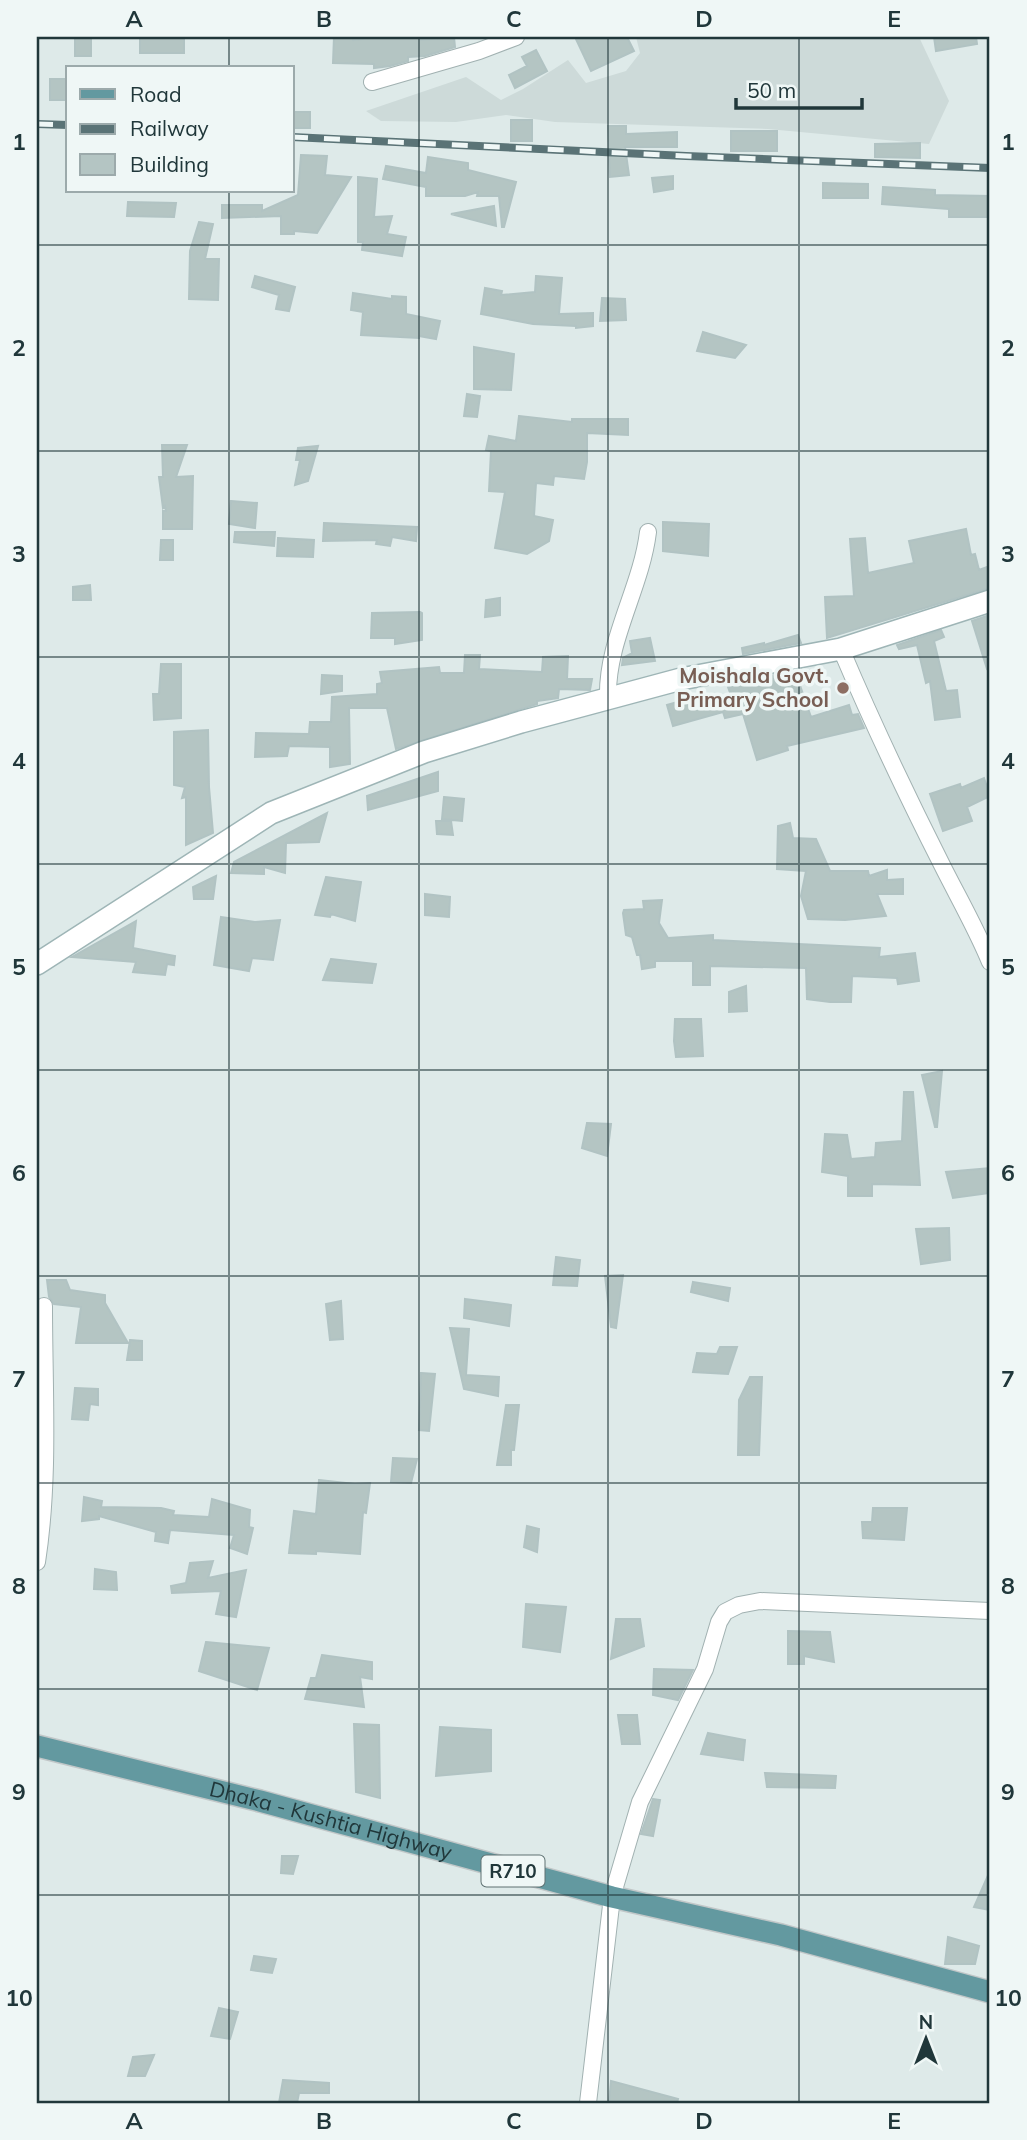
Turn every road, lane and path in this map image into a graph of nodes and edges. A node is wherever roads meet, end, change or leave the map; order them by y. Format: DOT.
graph roads {
  1 [pos="516,37"];
  2 [pos="372,82"];
  3 [pos="648,532"];
  4 [pos="990,601"];
  5 [pos="841,649"];
  6 [pos="608,699"];
  7 [pos="990,962"];
  8 [pos="37,964"];
  9 [pos="44,1306"];
  10 [pos="37,1562"];
  11 [pos="990,1611"];
  12 [pos="37,1746"];
  13 [pos="612,1897"];
  14 [pos="990,1992"];
  15 [pos="588,2103"];
  1 -- 2 [label="street"];
  3 -- 6 [label="street"];
  4 -- 5 [label="street"];
  5 -- 6 [label="street"];
  5 -- 7 [label="street"];
  6 -- 8 [label="street"];
  9 -- 10 [label="street"];
  11 -- 13 [label="street"];
  12 -- 13 [label="main road, Dhaka - Kushtia Highway / R710"];
  13 -- 14 [label="main road, Dhaka - Kushtia Highway / R710"];
  13 -- 15 [label="street"];
}
